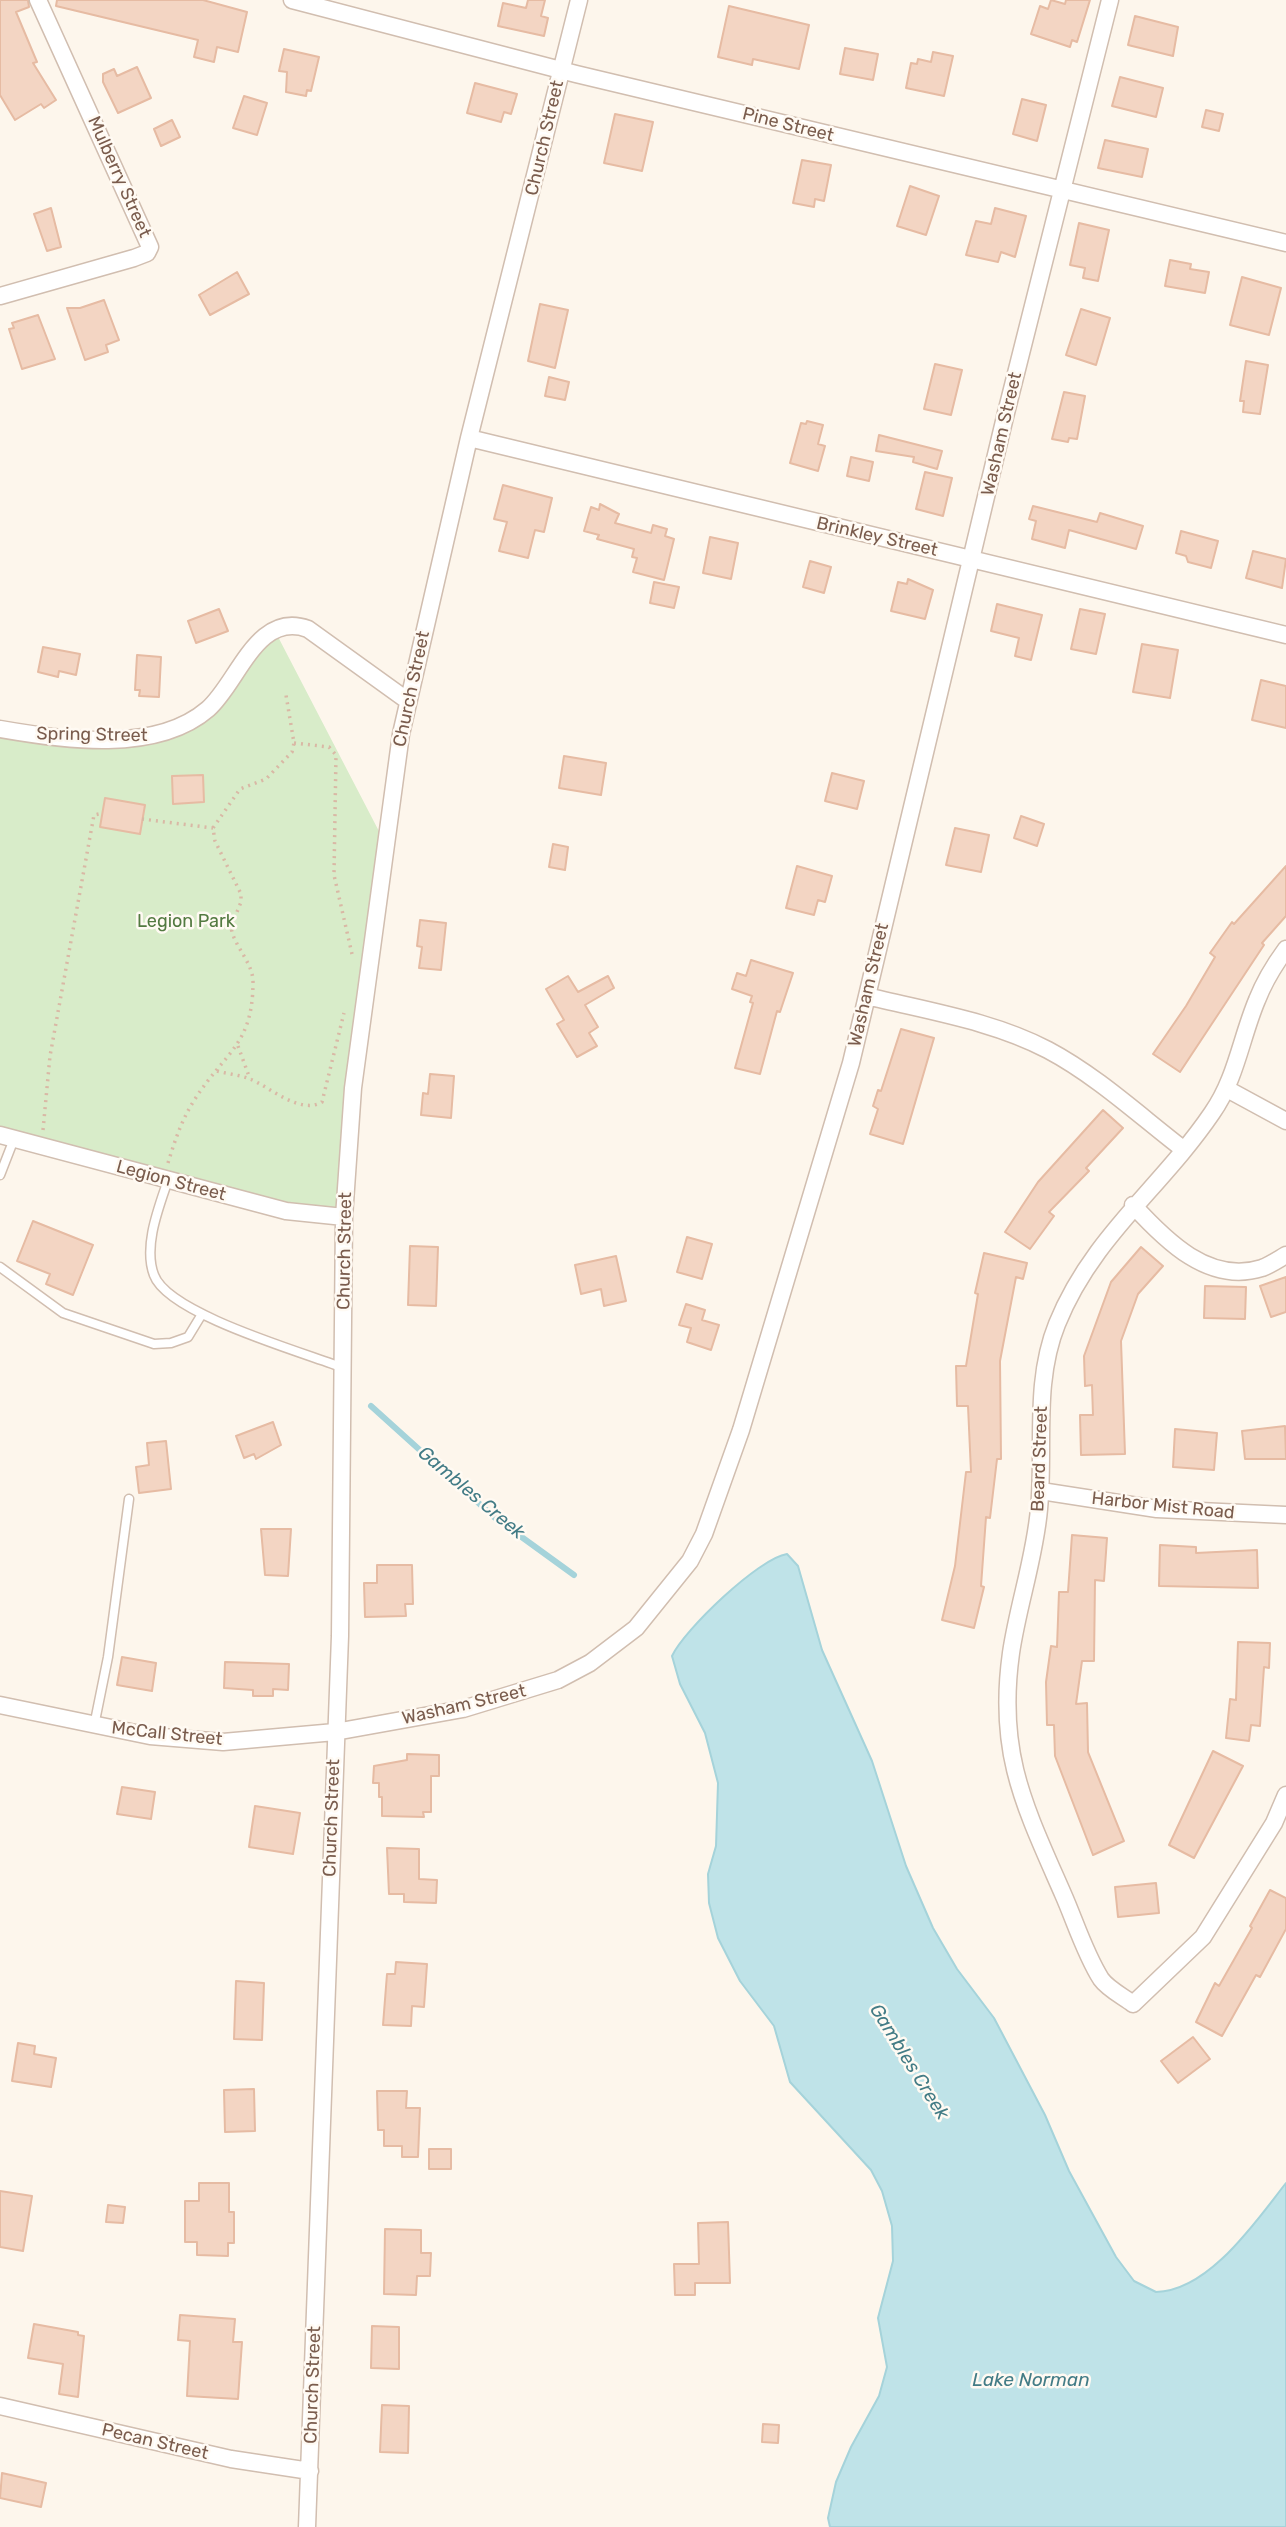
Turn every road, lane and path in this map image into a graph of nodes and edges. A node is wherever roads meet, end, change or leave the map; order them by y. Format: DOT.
graph roads {
  1 [pos="38,0"];
  2 [pos="292,0"];
  3 [pos="579,0"];
  4 [pos="1110,0"];
  5 [pos="561,70"];
  6 [pos="1062,189"];
  7 [pos="1286,243"];
  8 [pos="0,296"];
  9 [pos="469,438"];
  10 [pos="972,558"];
  11 [pos="1286,635"];
  12 [pos="286,695"];
  13 [pos="408,701"];
  14 [pos="0,729"];
  15 [pos="294,743"];
  16 [pos="103,813"];
  17 [pos="142,819"];
  18 [pos="213,828"];
  19 [pos="1286,949"];
  20 [pos="353,963"];
  21 [pos="867,996"];
  22 [pos="346,1004"];
  23 [pos="238,1046"];
  24 [pos="217,1071"];
  25 [pos="250,1079"];
  26 [pos="1227,1089"];
  27 [pos="1286,1121"];
  28 [pos="7,1137"];
  29 [pos="43,1146"];
  30 [pos="1183,1149"];
  31 [pos="168,1163"];
  32 [pos="0,1175"];
  33 [pos="168,1180"];
  34 [pos="1133,1205"];
  35 [pos="344,1217"];
  36 [pos="1286,1255"];
  37 [pos="0,1267"];
  38 [pos="201,1314"];
  39 [pos="344,1368"];
  40 [pos="1041,1491"];
  41 [pos="130,1499"];
  42 [pos="1286,1516"];
  43 [pos="0,1705"];
  44 [pos="94,1726"];
  45 [pos="335,1732"];
  46 [pos="1286,1795"];
  47 [pos="0,2406"];
  48 [pos="310,2471"];
  49 [pos="307,2527"];
  1 -- 8 [label="street, Mulberry Street"];
  2 -- 5 [label="street, Pine Street"];
  3 -- 5 [label="street, Church Street"];
  4 -- 6 [label="street, Washam Street"];
  5 -- 6 [label="street, Pine Street"];
  5 -- 9 [label="street, Church Street"];
  6 -- 7 [label="street, Pine Street"];
  6 -- 10 [label="street, Washam Street"];
  9 -- 10 [label="street, Brinkley Street"];
  9 -- 13 [label="street, Church Street"];
  10 -- 11 [label="street, Brinkley Street"];
  10 -- 21 [label="street, Washam Street"];
  12 -- 15 [label="path"];
  13 -- 14 [label="street, Spring Street"];
  13 -- 35 [label="street, Church Street"];
  15 -- 18 [label="path"];
  15 -- 20 [label="path"];
  16 -- 29 [label="path"];
  17 -- 18 [label="path"];
  18 -- 23 [label="path"];
  19 -- 26 [label="street, Beard Street"];
  21 -- 30 [label="street"];
  21 -- 45 [label="street, Washam Street"];
  22 -- 25 [label="path"];
  23 -- 24 [label="path"];
  23 -- 25 [label="path"];
  24 -- 25 [label="path"];
  24 -- 31 [label="path"];
  26 -- 27 [label="street"];
  26 -- 30 [label="street, Beard Street"];
  28 -- 29 [label="street, Legion Street"];
  28 -- 32 [label="lane"];
  29 -- 33 [label="street, Legion Street"];
  30 -- 34 [label="street, Beard Street"];
  33 -- 35 [label="street, Legion Street"];
  33 -- 38 [label="lane"];
  34 -- 36 [label="street"];
  34 -- 40 [label="street, Beard Street"];
  35 -- 39 [label="street, Church Street"];
  37 -- 38 [label="lane"];
  38 -- 39 [label="lane"];
  39 -- 45 [label="street, Church Street"];
  40 -- 42 [label="street, Harbor Mist Road"];
  40 -- 46 [label="street, Beard Street"];
  41 -- 44 [label="lane"];
  43 -- 44 [label="street, McCall Street"];
  44 -- 45 [label="street, McCall Street"];
  45 -- 48 [label="street, Church Street"];
  47 -- 48 [label="street, Pecan Street"];
  48 -- 49 [label="street, Church Street"];
}
